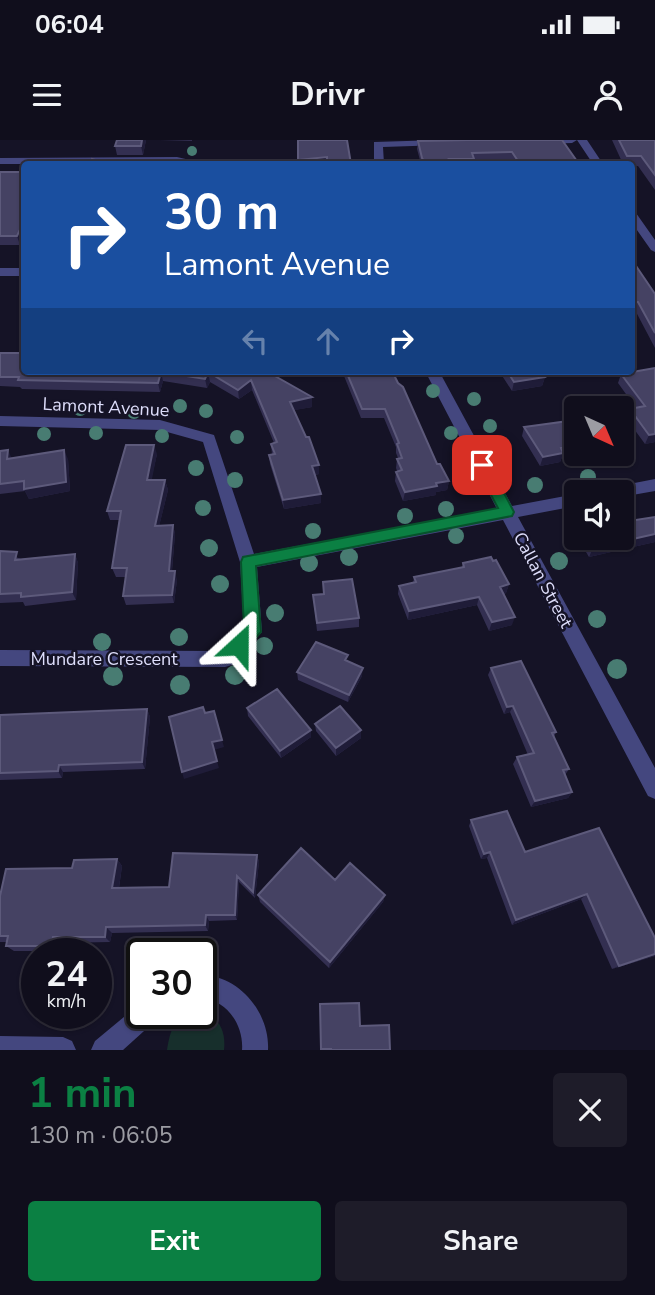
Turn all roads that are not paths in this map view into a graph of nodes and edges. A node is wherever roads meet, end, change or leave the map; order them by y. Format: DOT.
graph roads {
  1 [pos="557,140"];
  2 [pos="572,140"];
  3 [pos="582,140"];
  4 [pos="530,141"];
  5 [pos="447,142"];
  6 [pos="0,161"];
  7 [pos="183,161"];
  8 [pos="379,161"];
  9 [pos="596,161"];
  10 [pos="635,219"];
  11 [pos="655,248"];
  12 [pos="0,272"];
  13 [pos="21,272"];
  14 [pos="434,375"];
  15 [pos="0,421"];
  16 [pos="655,485"];
  17 [pos="634,489"];
  18 [pos="564,501"];
  19 [pos="507,512"];
  20 [pos="248,562"];
  21 [pos="0,658"];
  22 [pos="655,789"];
  23 [pos="217,988"];
  24 [pos="127,1029"];
  25 [pos="0,1049"];
  26 [pos="63,1050"];
  27 [pos="104,1050"];
  28 [pos="256,1050"];
  1 -- 2 [label="street"];
  1 -- 4 [label="street"];
  3 -- 9 [label="street"];
  5 -- 8 [label="street"];
  6 -- 7 [label="street"];
  10 -- 11 [label="street"];
  12 -- 13 [label="street"];
  14 -- 19 [label="street, Callan Street"];
  15 -- 20 [label="street, Lamont Avenue"];
  16 -- 17 [label="street"];
  18 -- 19 [label="street"];
  19 -- 20 [label="street"];
  19 -- 22 [label="street, Callan Street"];
  20 -- 21 [label="street, Mundare Crescent"];
  23 -- 28 [label="street"];
  24 -- 27 [label="street"];
  25 -- 26 [label="street"];
}
